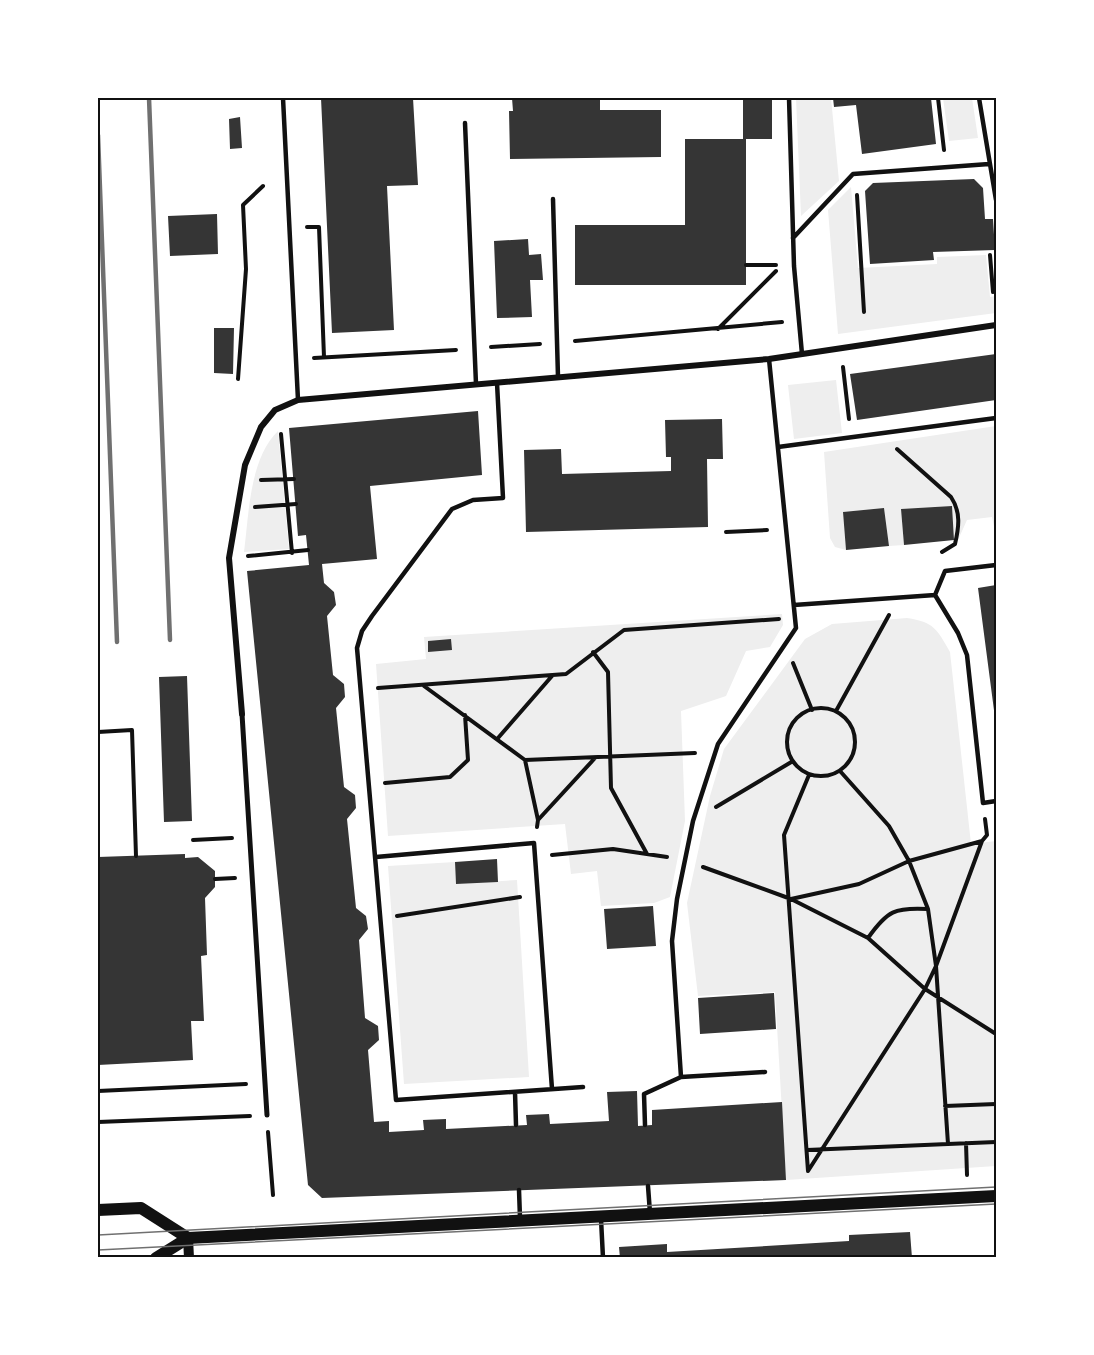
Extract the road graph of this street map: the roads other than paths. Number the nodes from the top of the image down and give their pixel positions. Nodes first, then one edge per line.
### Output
1 (283, 98) edge
2 (789, 98) edge
3 (979, 98) edge
4 (465, 123) dead end
5 (989, 164) junction
6 (553, 199) dead end
7 (996, 200) edge
8 (793, 238) junction
9 (996, 325) edge
10 (802, 354) junction
11 (769, 359) junction
12 (558, 377) junction
13 (497, 382) junction
14 (476, 384) junction
15 (298, 400) junction
16 (996, 418) edge
17 (778, 447) junction
18 (996, 565) edge
19 (935, 595) junction
20 (794, 605) junction
21 (242, 714) joint
22 (996, 801) edge
23 (376, 857) junction
24 (765, 1072) dead end
25 (681, 1077) junction
26 (583, 1087) dead end
27 (552, 1089) junction
28 (515, 1092) junction
29 (267, 1115) road end
30 (516, 1125) dead end
31 (645, 1125) dead end
32 (648, 1186) dead end
33 (519, 1190) dead end
34 (996, 1196) edge
35 (98, 1210) edge
36 (650, 1214) junction
37 (601, 1216) junction
38 (520, 1221) junction
39 (188, 1238) junction
40 (156, 1257) edge
41 (189, 1257) edge
42 (603, 1257) edge

1 - 15 lane
2 - 8 lane
3 - 5 lane
4 - 14 lane
5 - 7 lane
5 - 8 lane
6 - 12 lane
8 - 10 lane
9 - 10 street
10 - 11 street
11 - 12 street
11 - 17 lane
12 - 13 street
13 - 14 street
13 - 23 lane
14 - 15 street
15 - 21 street
16 - 17 lane
17 - 20 lane
18 - 19 lane
19 - 20 lane
19 - 22 lane
20 - 25 lane
21 - 29 street
23 - 27 lane
23 - 28 lane
24 - 25 lane
25 - 31 lane
26 - 27 lane
27 - 28 lane
28 - 30 lane
32 - 36 lane
33 - 38 lane
34 - 36 main road
35 - 39 main road
36 - 37 main road
37 - 38 main road
37 - 42 lane
38 - 39 main road
39 - 40 main road
39 - 41 street

